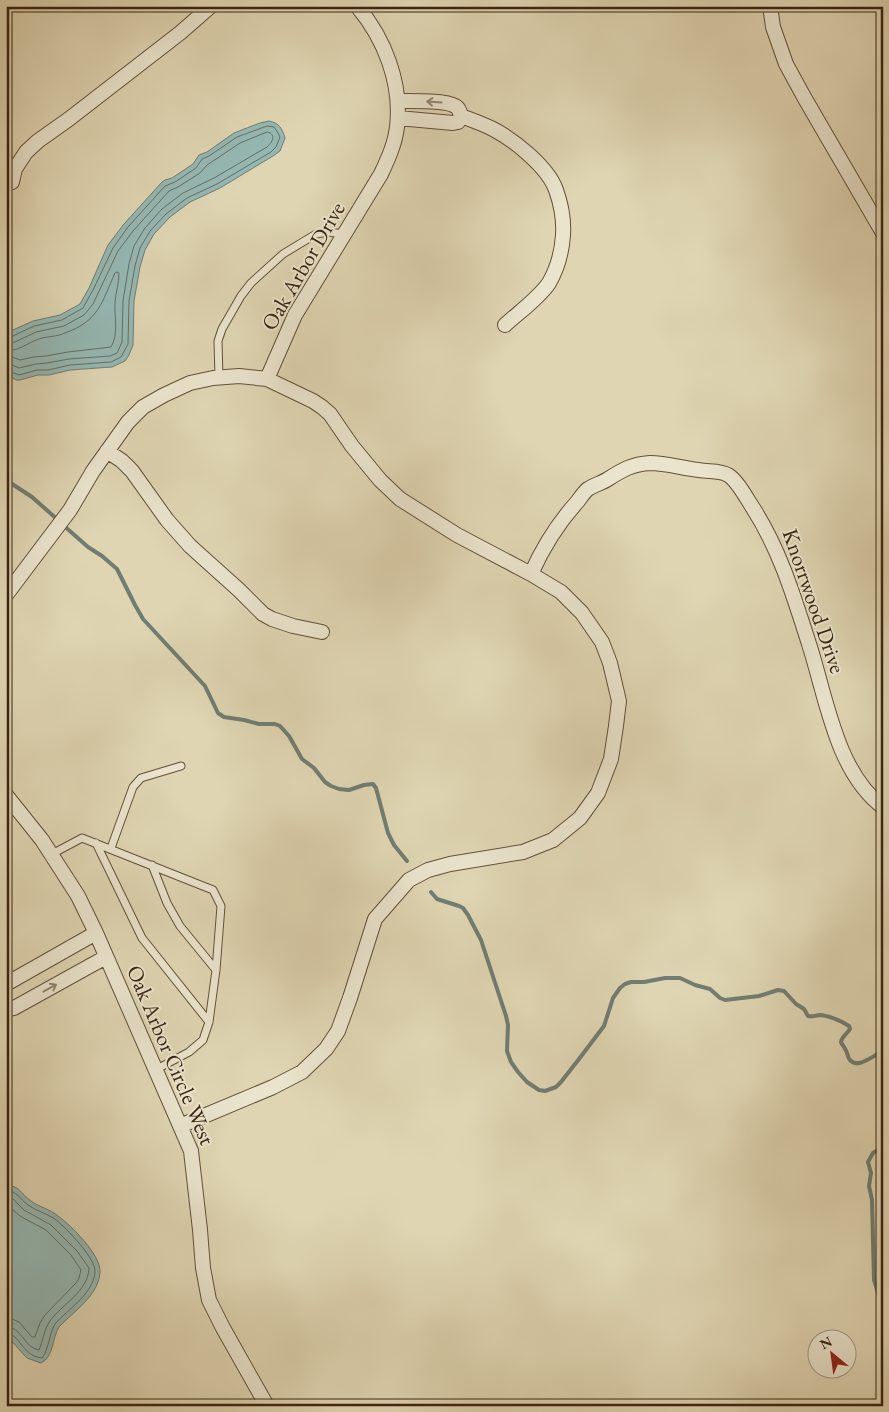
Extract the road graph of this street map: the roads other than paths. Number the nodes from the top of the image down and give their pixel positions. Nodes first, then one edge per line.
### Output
1 (211, 6) edge
2 (358, 6) edge
3 (770, 6) edge
4 (398, 101) junction
5 (461, 116) junction
6 (398, 118) junction
7 (12, 182) dead end
8 (883, 233) edge
9 (345, 234) junction
10 (504, 325) dead end
11 (219, 378) junction
12 (267, 379) junction
13 (107, 451) junction
14 (531, 574) junction
15 (6, 595) edge
16 (322, 632) dead end
17 (181, 766) dead end
18 (6, 795) edge
19 (883, 807) edge
20 (96, 843) junction
21 (111, 848) junction
22 (52, 854) junction
23 (152, 864) junction
24 (96, 933) junction
25 (106, 957) junction
26 (216, 970) junction
27 (6, 984) edge
28 (6, 1009) edge
29 (209, 1022) junction
30 (155, 1070) junction
31 (180, 1126) junction
32 (266, 1406) edge

1 - 7 street
2 - 4 street, Oak Arbor Drive
3 - 8 street
5 -> 4 street
4 - 6 street, Oak Arbor Drive
5 - 6 street
5 - 10 street
6 - 9 street, Oak Arbor Drive
9 - 11 lane
9 - 12 street, Oak Arbor Drive
11 - 12 street
11 - 13 street
12 - 14 street
13 - 15 street
13 - 16 street
14 - 19 street, Knorrwood Drive
14 - 31 street
17 - 21 lane
18 - 22 street, Oak Arbor Circle West
20 - 21 lane
20 - 22 lane
20 - 29 lane
21 - 23 lane
22 - 24 street, Oak Arbor Circle West
23 - 26 lane
23 - 26 lane
24 - 25 street, Oak Arbor Circle West
24 - 27 street
28 -> 25 street
25 - 30 street, Oak Arbor Circle West
26 - 29 lane
29 - 30 lane
30 - 31 street, Oak Arbor Circle West
31 - 32 street, Oak Arbor Circle West

